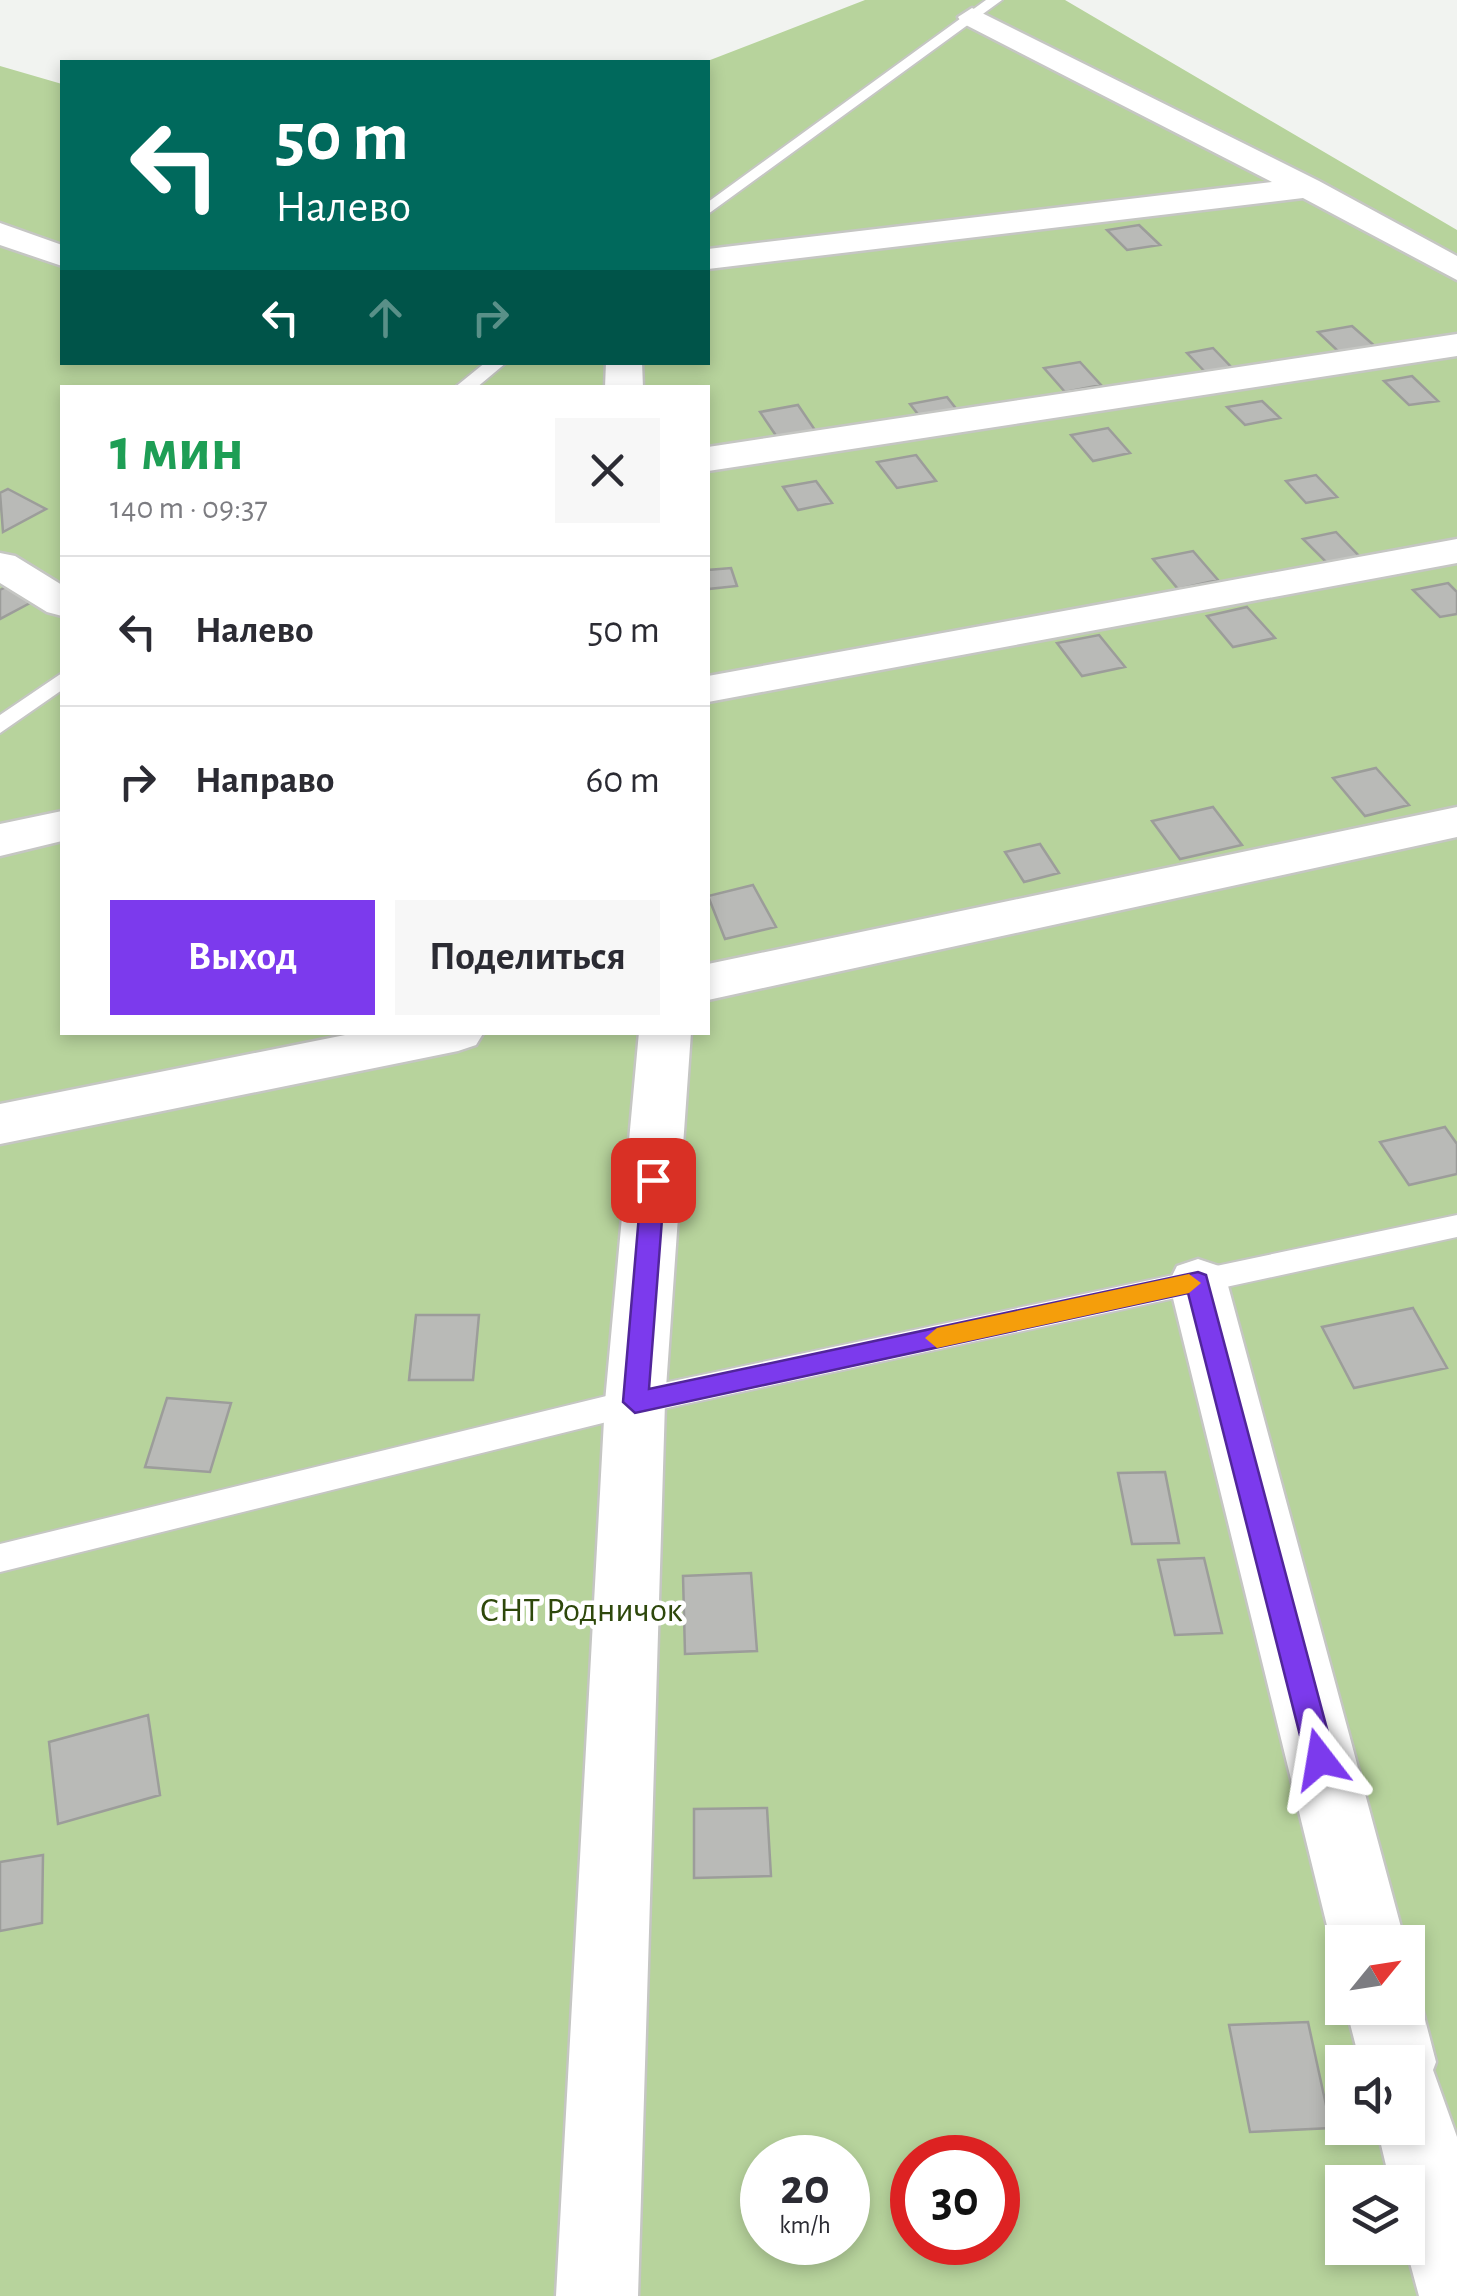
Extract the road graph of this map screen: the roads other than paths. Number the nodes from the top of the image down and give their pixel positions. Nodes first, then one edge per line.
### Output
1 (983, 8) edge
2 (1308, 188) junction
3 (710, 209) edge
4 (0, 233) edge
5 (60, 255) edge
6 (710, 259) edge
7 (1457, 270) edge
8 (1457, 345) edge
9 (494, 365) edge
10 (468, 385) edge
11 (710, 458) edge
12 (1457, 550) edge
13 (0, 565) edge
14 (60, 602) edge
15 (60, 681) edge
16 (710, 689) edge
17 (0, 726) edge
18 (1457, 822) edge
19 (60, 826) edge
20 (0, 840) edge
21 (710, 982) edge
22 (443, 1035) edge
23 (666, 1035) edge
24 (0, 1124) edge
25 (1457, 1226) edge
26 (1198, 1282) junction
27 (635, 1402) junction
28 (0, 1558) edge
29 (1364, 1925) edge
30 (1420, 2145) edge
31 (1457, 2290) edge
32 (597, 2296) edge

1 - 2 street
1 - 3 lane
2 - 6 street
2 - 7 street
4 - 5 street
8 - 11 street
9 - 10 lane
12 - 16 street
13 - 14 street
15 - 17 lane
18 - 21 street
19 - 20 street
22 - 24 street
23 - 27 street
25 - 26 lane
26 - 27 lane
26 - 29 street
27 - 28 lane
27 - 32 street
30 - 31 street

